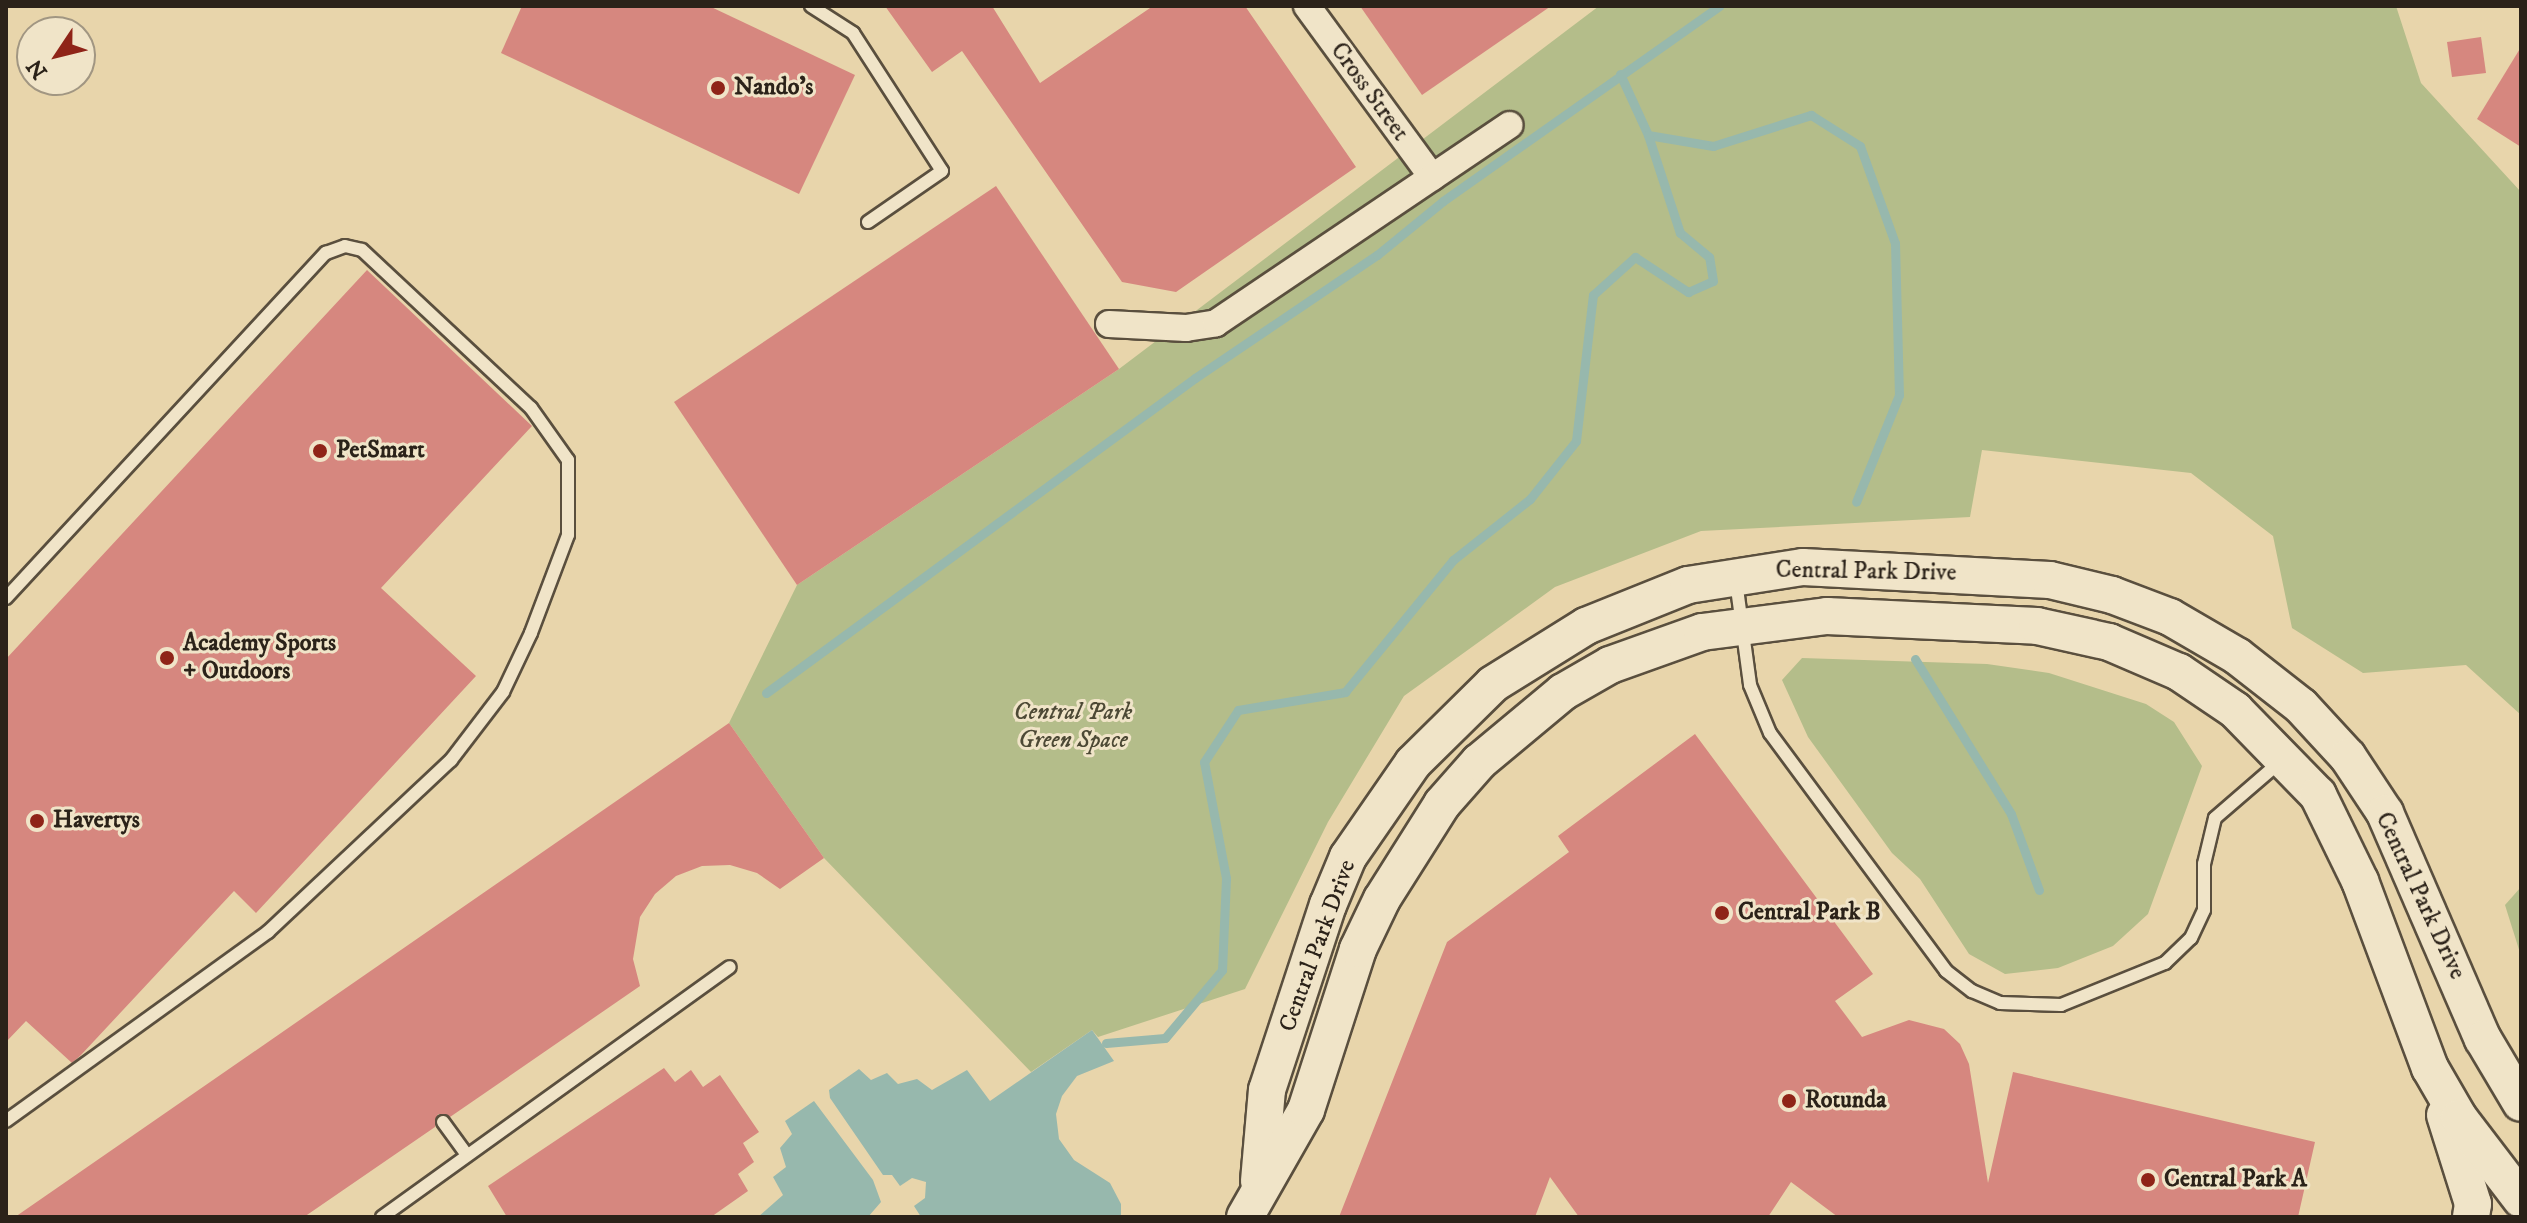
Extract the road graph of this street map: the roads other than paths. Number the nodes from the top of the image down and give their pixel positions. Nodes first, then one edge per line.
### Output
1 (811, 6) edge
2 (1307, 6) edge
3 (1510, 125) dead end
4 (1432, 177) junction
5 (868, 222) dead end
6 (1109, 324) dead end
7 (1735, 574) junction
8 (6, 598) edge
9 (1742, 625) junction
10 (2286, 757) junction
11 (730, 967) dead end
12 (2483, 1039) junction
13 (2430, 1068) junction
14 (2521, 1083) edge
15 (2521, 1103) edge
16 (6, 1121) edge
17 (443, 1122) dead end
18 (466, 1154) junction
19 (2521, 1199) edge
20 (1251, 1204) edge
21 (382, 1217) edge
22 (2471, 1217) edge

1 - 5 lane
2 - 4 street, Cross Street
3 - 4 street
4 - 6 street
7 - 9 lane
7 - 12 street, Central Park Drive
7 - 20 street, Central Park Drive
8 - 16 lane
9 - 10 street, Central Park Drive
9 - 10 lane
9 - 20 street, Central Park Drive
10 - 13 street, Central Park Drive
11 - 18 lane
12 - 14 street
12 - 15 street, Central Park Drive
13 - 19 street, Central Park Drive
13 - 22 street
17 - 18 lane
18 - 21 lane

